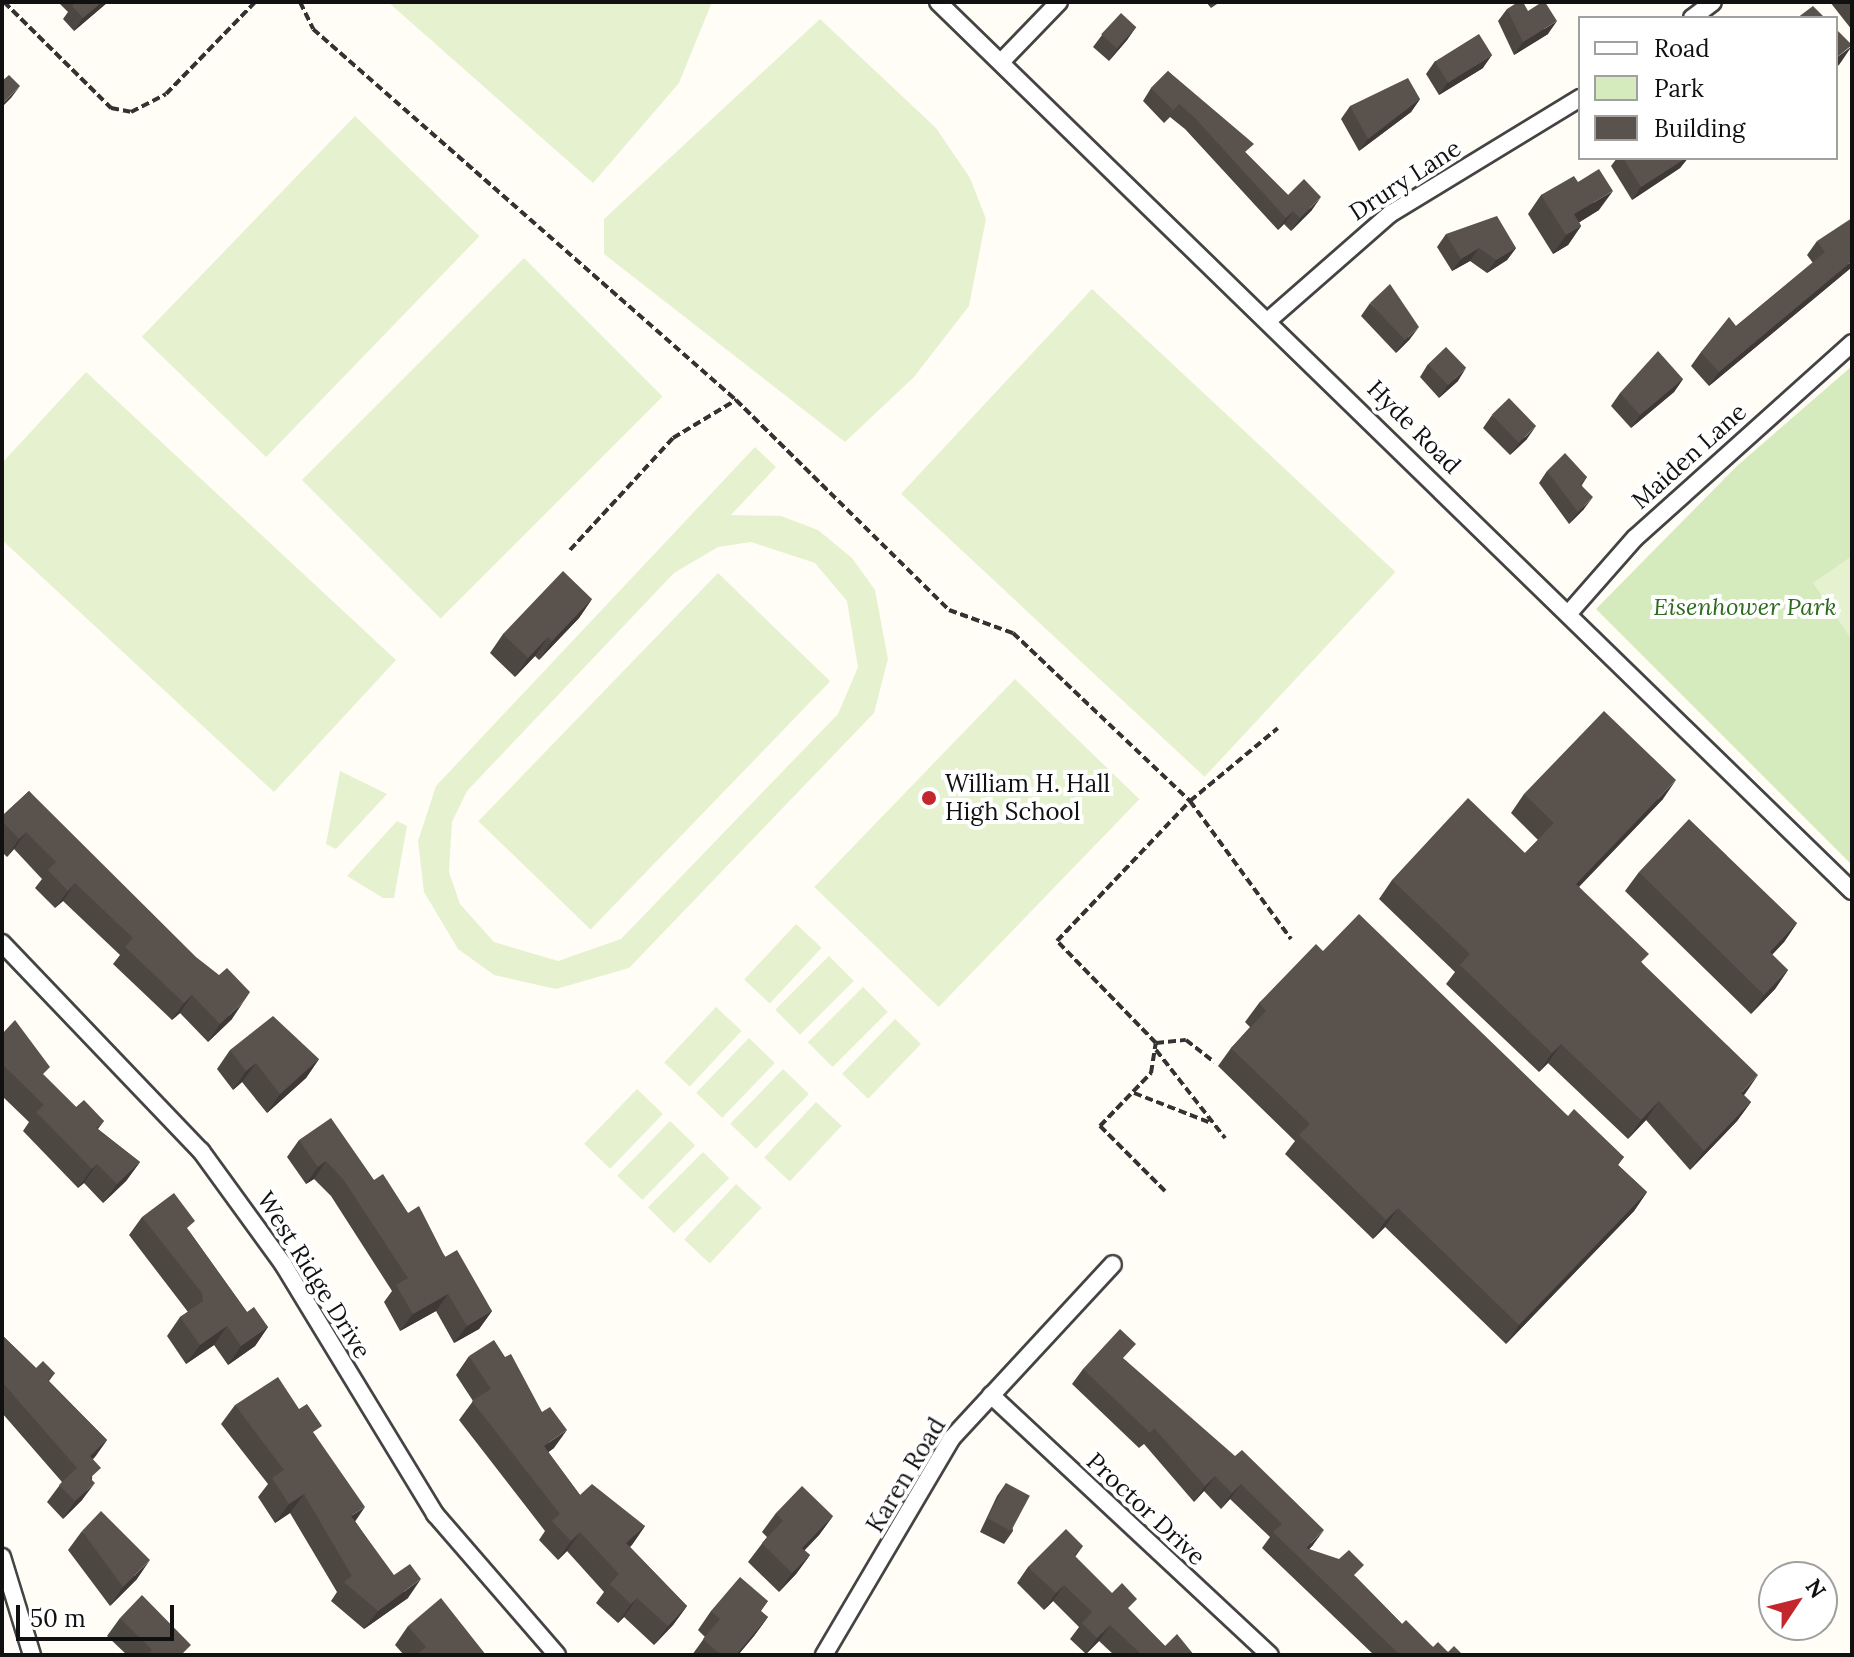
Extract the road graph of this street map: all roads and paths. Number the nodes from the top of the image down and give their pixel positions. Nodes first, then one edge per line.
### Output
1 (4, 2) edge
2 (255, 2) edge
3 (300, 2) edge
4 (938, 2) edge
5 (1059, 2) edge
6 (1713, 2) edge
7 (1695, 16) edge
8 (1002, 61) junction
9 (1578, 99) edge
10 (1270, 319) junction
11 (1852, 343) edge
12 (736, 400) junction
13 (570, 550) dead end
14 (1569, 613) junction
15 (1278, 728) dead end
16 (1190, 801) junction
17 (1852, 891) edge
18 (1291, 939) dead end
19 (2, 943) edge
20 (1156, 1043) junction
21 (1156, 1050) junction
22 (1214, 1062) dead end
23 (1134, 1093) junction
24 (1213, 1123) junction
25 (1225, 1138) dead end
26 (1165, 1191) dead end
27 (1113, 1264) dead end
28 (991, 1395) junction
29 (2, 1557) edge
30 (32, 1655) edge
31 (557, 1655) edge
32 (824, 1655) edge
33 (1270, 1655) edge

1 - 2 path
3 - 12 path
4 - 8 street, Hyde Road
5 - 8 street
6 - 7 street
8 - 10 street, Hyde Road
9 - 10 street, Drury Lane
10 - 14 street, Hyde Road
11 - 14 street, Maiden Lane
12 - 13 path
12 - 16 path
14 - 17 street, Hyde Road
15 - 16 path
16 - 18 path
16 - 20 path
19 - 31 street, West Ridge Drive
20 - 21 path
20 - 22 path
21 - 23 path
21 - 24 path
23 - 24 path
23 - 26 path
24 - 25 path
27 - 28 street, Karen Road
28 - 32 street, Karen Road
28 - 33 street, Proctor Drive
29 - 30 street

